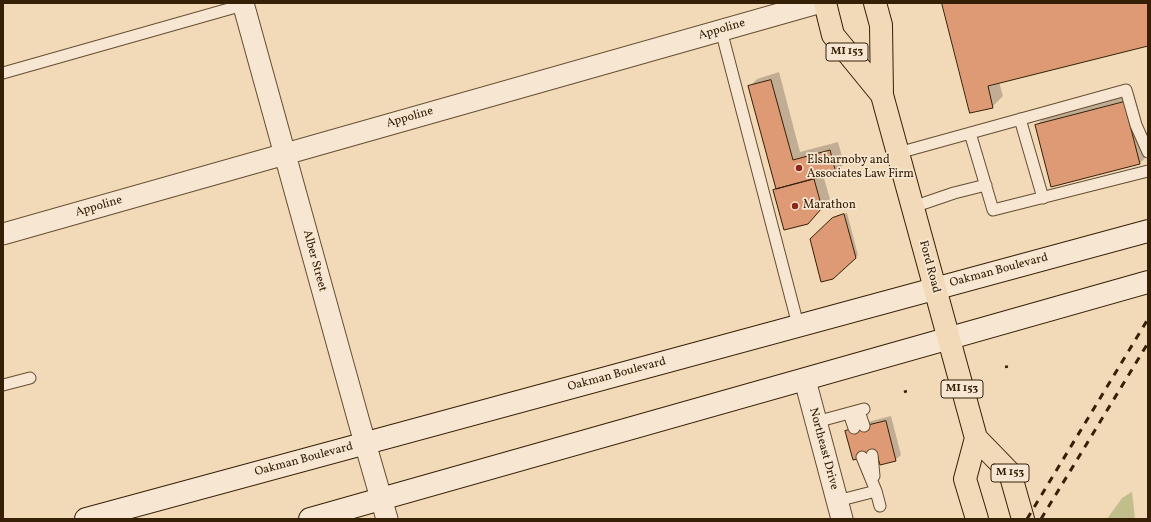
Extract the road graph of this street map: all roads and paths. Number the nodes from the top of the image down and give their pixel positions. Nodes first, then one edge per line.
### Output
1 (818, 3) edge
2 (825, 3) edge
3 (875, 3) edge
4 (243, 4) edge
5 (721, 30) junction
6 (3, 73) edge
7 (882, 95) junction
8 (1020, 119) junction
9 (970, 133) junction
10 (1148, 152) edge
11 (898, 153) junction
12 (284, 154) junction
13 (1148, 171) edge
14 (986, 184) junction
15 (1043, 198) junction
16 (913, 207) junction
17 (1148, 231) edge
18 (3, 234) edge
19 (1148, 282) edge
20 (935, 288) junction
21 (798, 325) junction
22 (948, 339) junction
23 (1010, 366) dead end
24 (1005, 367) dead end
25 (30, 378) dead end
26 (805, 380) junction
27 (3, 385) edge
28 (816, 422) junction
29 (859, 427) dead end
30 (976, 438) junction
31 (365, 443) junction
32 (867, 456) dead end
33 (876, 491) junction
34 (880, 506) dead end
35 (384, 509) edge
36 (839, 510) edge
37 (86, 519) edge
38 (310, 519) edge
39 (977, 519) edge
40 (1023, 519) edge

1 - 5 street, Appoline
2 - 7 main road, Ford Road / MI 153
3 - 7 main road, Ford Road / MI 153
4 - 6 lane
4 - 12 street, Alber Street
5 - 12 street, Appoline
5 - 21 lane
7 - 11 main road, Ford Road / MI 153
8 - 9 lane
8 - 10 lane
8 - 15 lane
9 - 11 lane
9 - 14 lane
11 - 16 main road, Ford Road / MI 153
12 - 18 street, Appoline
12 - 31 street, Alber Street
13 - 15 lane
14 - 15 lane
14 - 16 lane
16 - 20 main road, Ford Road / MI 153
17 - 20 street, Oakman Boulevard
19 - 22 street
20 - 21 street, Oakman Boulevard
20 - 22 main road, Ford Road / MI 153
21 - 31 street, Oakman Boulevard
22 - 26 street
22 - 30 main road, Ford Road / MI 153
23 - 24 path
25 - 27 lane
26 - 28 street, Northeast Drive
26 - 35 street
28 - 29 lane
28 - 36 street, Northeast Drive
30 - 39 main road
30 - 40 main road, Ford Road / M 153
31 - 35 street, Alber Street
31 - 37 street, Oakman Boulevard
32 - 33 lane
33 - 34 lane
33 - 36 lane
35 - 38 street

